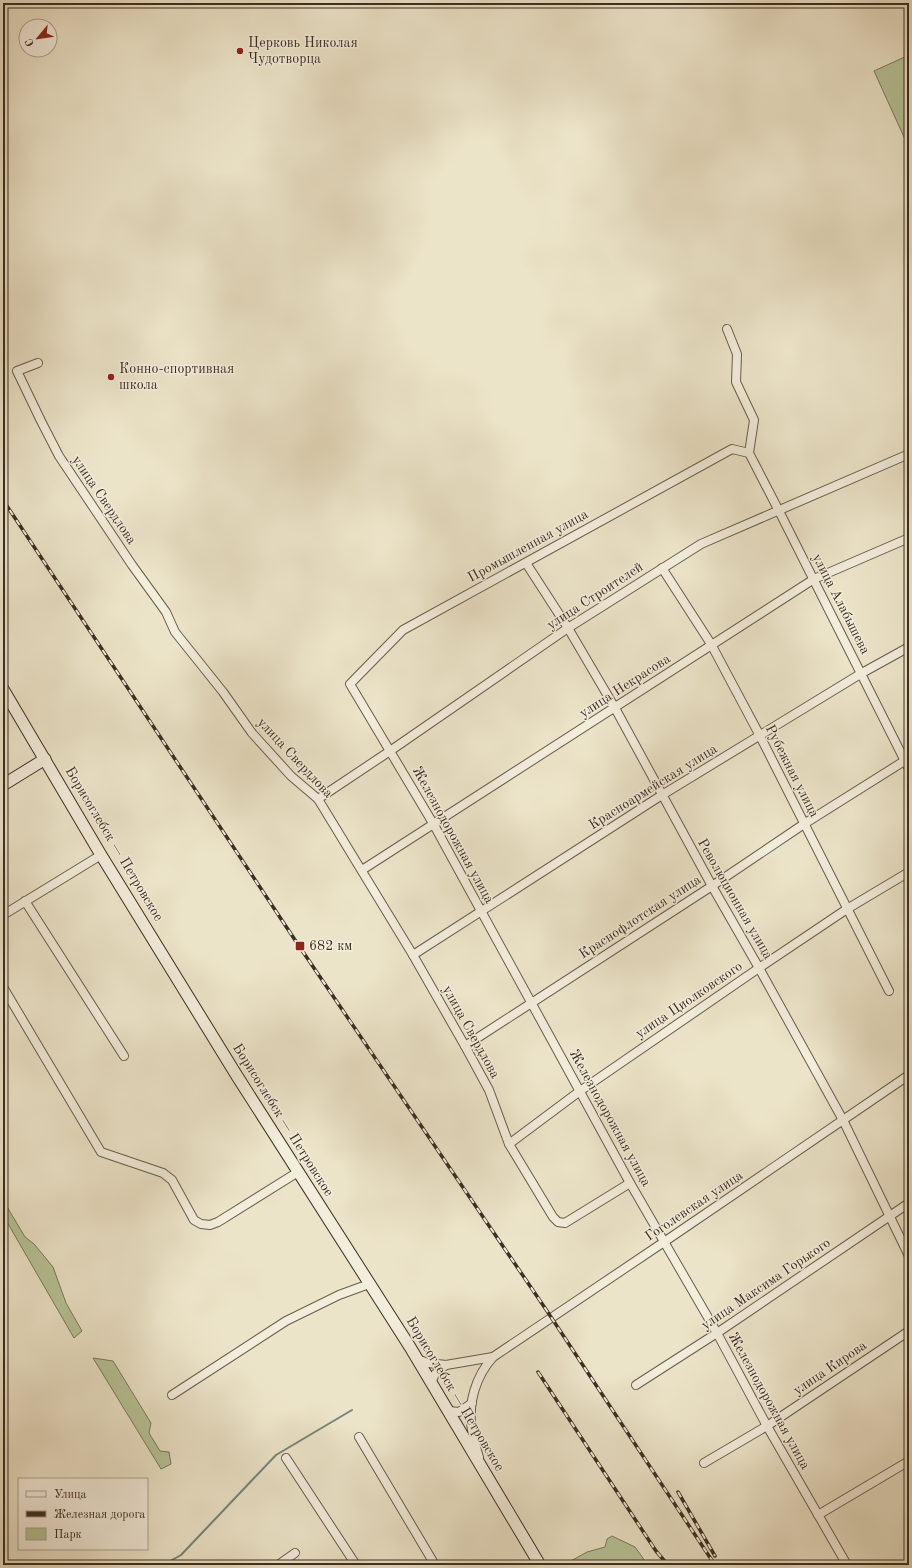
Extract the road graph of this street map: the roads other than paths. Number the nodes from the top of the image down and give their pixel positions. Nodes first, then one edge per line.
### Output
1 (727, 330) dead end
2 (38, 362) dead end
3 (749, 453) junction
4 (909, 454) edge
5 (780, 511) junction
6 (909, 538) edge
7 (526, 563) junction
8 (662, 568) junction
9 (814, 579) junction
10 (568, 628) junction
11 (711, 644) junction
12 (909, 647) edge
13 (862, 673) junction
14 (350, 684) joint
15 (3, 689) edge
16 (615, 708) junction
17 (760, 736) junction
18 (390, 751) junction
19 (46, 759) junction
20 (907, 759) edge
21 (909, 769) edge
22 (3, 785) edge
23 (662, 795) junction
24 (318, 799) junction
25 (804, 824) junction
26 (434, 825) junction
27 (101, 855) junction
28 (362, 870) junction
29 (909, 872) edge
30 (712, 886) junction
31 (25, 901) junction
32 (847, 909) junction
33 (481, 912) junction
34 (3, 915) edge
35 (414, 955) junction
36 (760, 968) junction
37 (3, 987) edge
38 (889, 991) dead end
39 (531, 1004) junction
40 (465, 1046) junction
41 (124, 1056) dead end
42 (909, 1075) edge
43 (580, 1092) junction
44 (843, 1120) junction
45 (509, 1144) junction
46 (298, 1172) junction
47 (630, 1183) junction
48 (909, 1203) edge
49 (891, 1216) junction
50 (664, 1242) junction
51 (909, 1256) edge
52 (368, 1284) junction
53 (909, 1331) edge
54 (717, 1333) junction
55 (493, 1357) junction
56 (417, 1359) junction
57 (446, 1365) junction
58 (431, 1383) junction
59 (636, 1385) dead end
60 (172, 1395) dead end
61 (472, 1403) junction
62 (449, 1411) junction
63 (766, 1426) junction
64 (359, 1437) dead end
65 (286, 1458) dead end
66 (909, 1461) edge
67 (481, 1464) junction
68 (704, 1464) dead end
69 (818, 1515) junction
70 (294, 1553) dead end
71 (278, 1565) edge
72 (356, 1565) edge
73 (435, 1565) edge
74 (540, 1565) edge
75 (847, 1565) edge

1 - 3 street
2 - 24 street, улица Свердлова
3 - 5 street, улица Алабышева
3 - 7 street, Промышленная улица
4 - 5 street, улица Строителей
5 - 8 street, улица Строителей
5 - 9 street, улица Алабышева
6 - 9 street, улица Некрасова
7 - 10 street, Революционная улица
7 - 14 street, Промышленная улица
8 - 10 street, улица Строителей
8 - 11 street, Рубежная улица
9 - 11 street, улица Некрасова
9 - 13 street, улица Алабышева
10 - 16 street, Революционная улица
10 - 18 street, улица Строителей
11 - 16 street, улица Некрасова
11 - 17 street, Рубежная улица
12 - 13 street, Красноармейская улица
13 - 17 street, Красноармейская улица
13 - 20 street, улица Алабышева
14 - 18 street, Железнодорожная улица
15 - 19 street, Борисоглебск — Петровское
16 - 23 street, Революционная улица
16 - 26 street, улица Некрасова
17 - 23 street, Красноармейская улица
17 - 25 street, Рубежная улица
18 - 24 street, улица Строителей
18 - 26 street, Железнодорожная улица
19 - 22 street
19 - 27 street, Борисоглебск — Петровское
20 - 21 street, улица Алабышева
20 - 25 street, Краснофлотская улица
23 - 30 street, Революционная улица
23 - 33 street, Красноармейская улица
24 - 28 street, улица Свердлова
25 - 30 street, Краснофлотская улица
25 - 32 street, Рубежная улица
26 - 28 street, улица Некрасова
26 - 33 street, Железнодорожная улица
27 - 31 street
27 - 46 street, Борисоглебск — Петровское
28 - 35 street, улица Свердлова
29 - 32 street, улица Циолковского
30 - 36 street, Революционная улица
30 - 39 street, Краснофлотская улица
31 - 34 street
31 - 41 street
32 - 36 street, улица Циолковского
32 - 38 street, Рубежная улица
33 - 35 street, Красноармейская улица
33 - 39 street, Железнодорожная улица
35 - 40 street, улица Свердлова
36 - 43 street, улица Циолковского
36 - 44 street, Революционная улица
37 - 46 street
39 - 40 street, Краснофлотская улица
39 - 43 street, Железнодорожная улица
40 - 45 street, улица Свердлова
42 - 44 street, Гоголевская улица
43 - 45 street, улица Циолковского
43 - 47 street, Железнодорожная улица
44 - 49 street, Революционная улица
44 - 50 street, Гоголевская улица
45 - 47 street, улица Свердлова
46 - 52 street, Борисоглебск — Петровское
47 - 50 street, Железнодорожная улица
48 - 49 street, улица Максима Горького
49 - 51 street, Революционная улица
49 - 54 street, улица Максима Горького
50 - 54 street, Железнодорожная улица
50 - 55 street, Гоголевская улица
52 - 56 street, Борисоглебск — Петровское
52 - 60 street
53 - 63 street, улица Кирова
54 - 59 street, улица Максима Горького
54 - 63 street, Железнодорожная улица
55 - 57 street
55 - 61 street
56 - 57 street
56 - 58 street, Борисоглебск — Петровское
57 - 58 street
58 - 62 street, Борисоглебск — Петровское
61 - 62 street
61 - 67 street
62 - 67 street, Борисоглебск — Петровское
63 - 68 street, улица Кирова
63 - 69 street, Железнодорожная улица
64 - 73 street
65 - 72 street
66 - 69 street
67 - 74 street, Борисоглебск — Петровское
69 - 75 street, Железнодорожная улица
70 - 71 street

